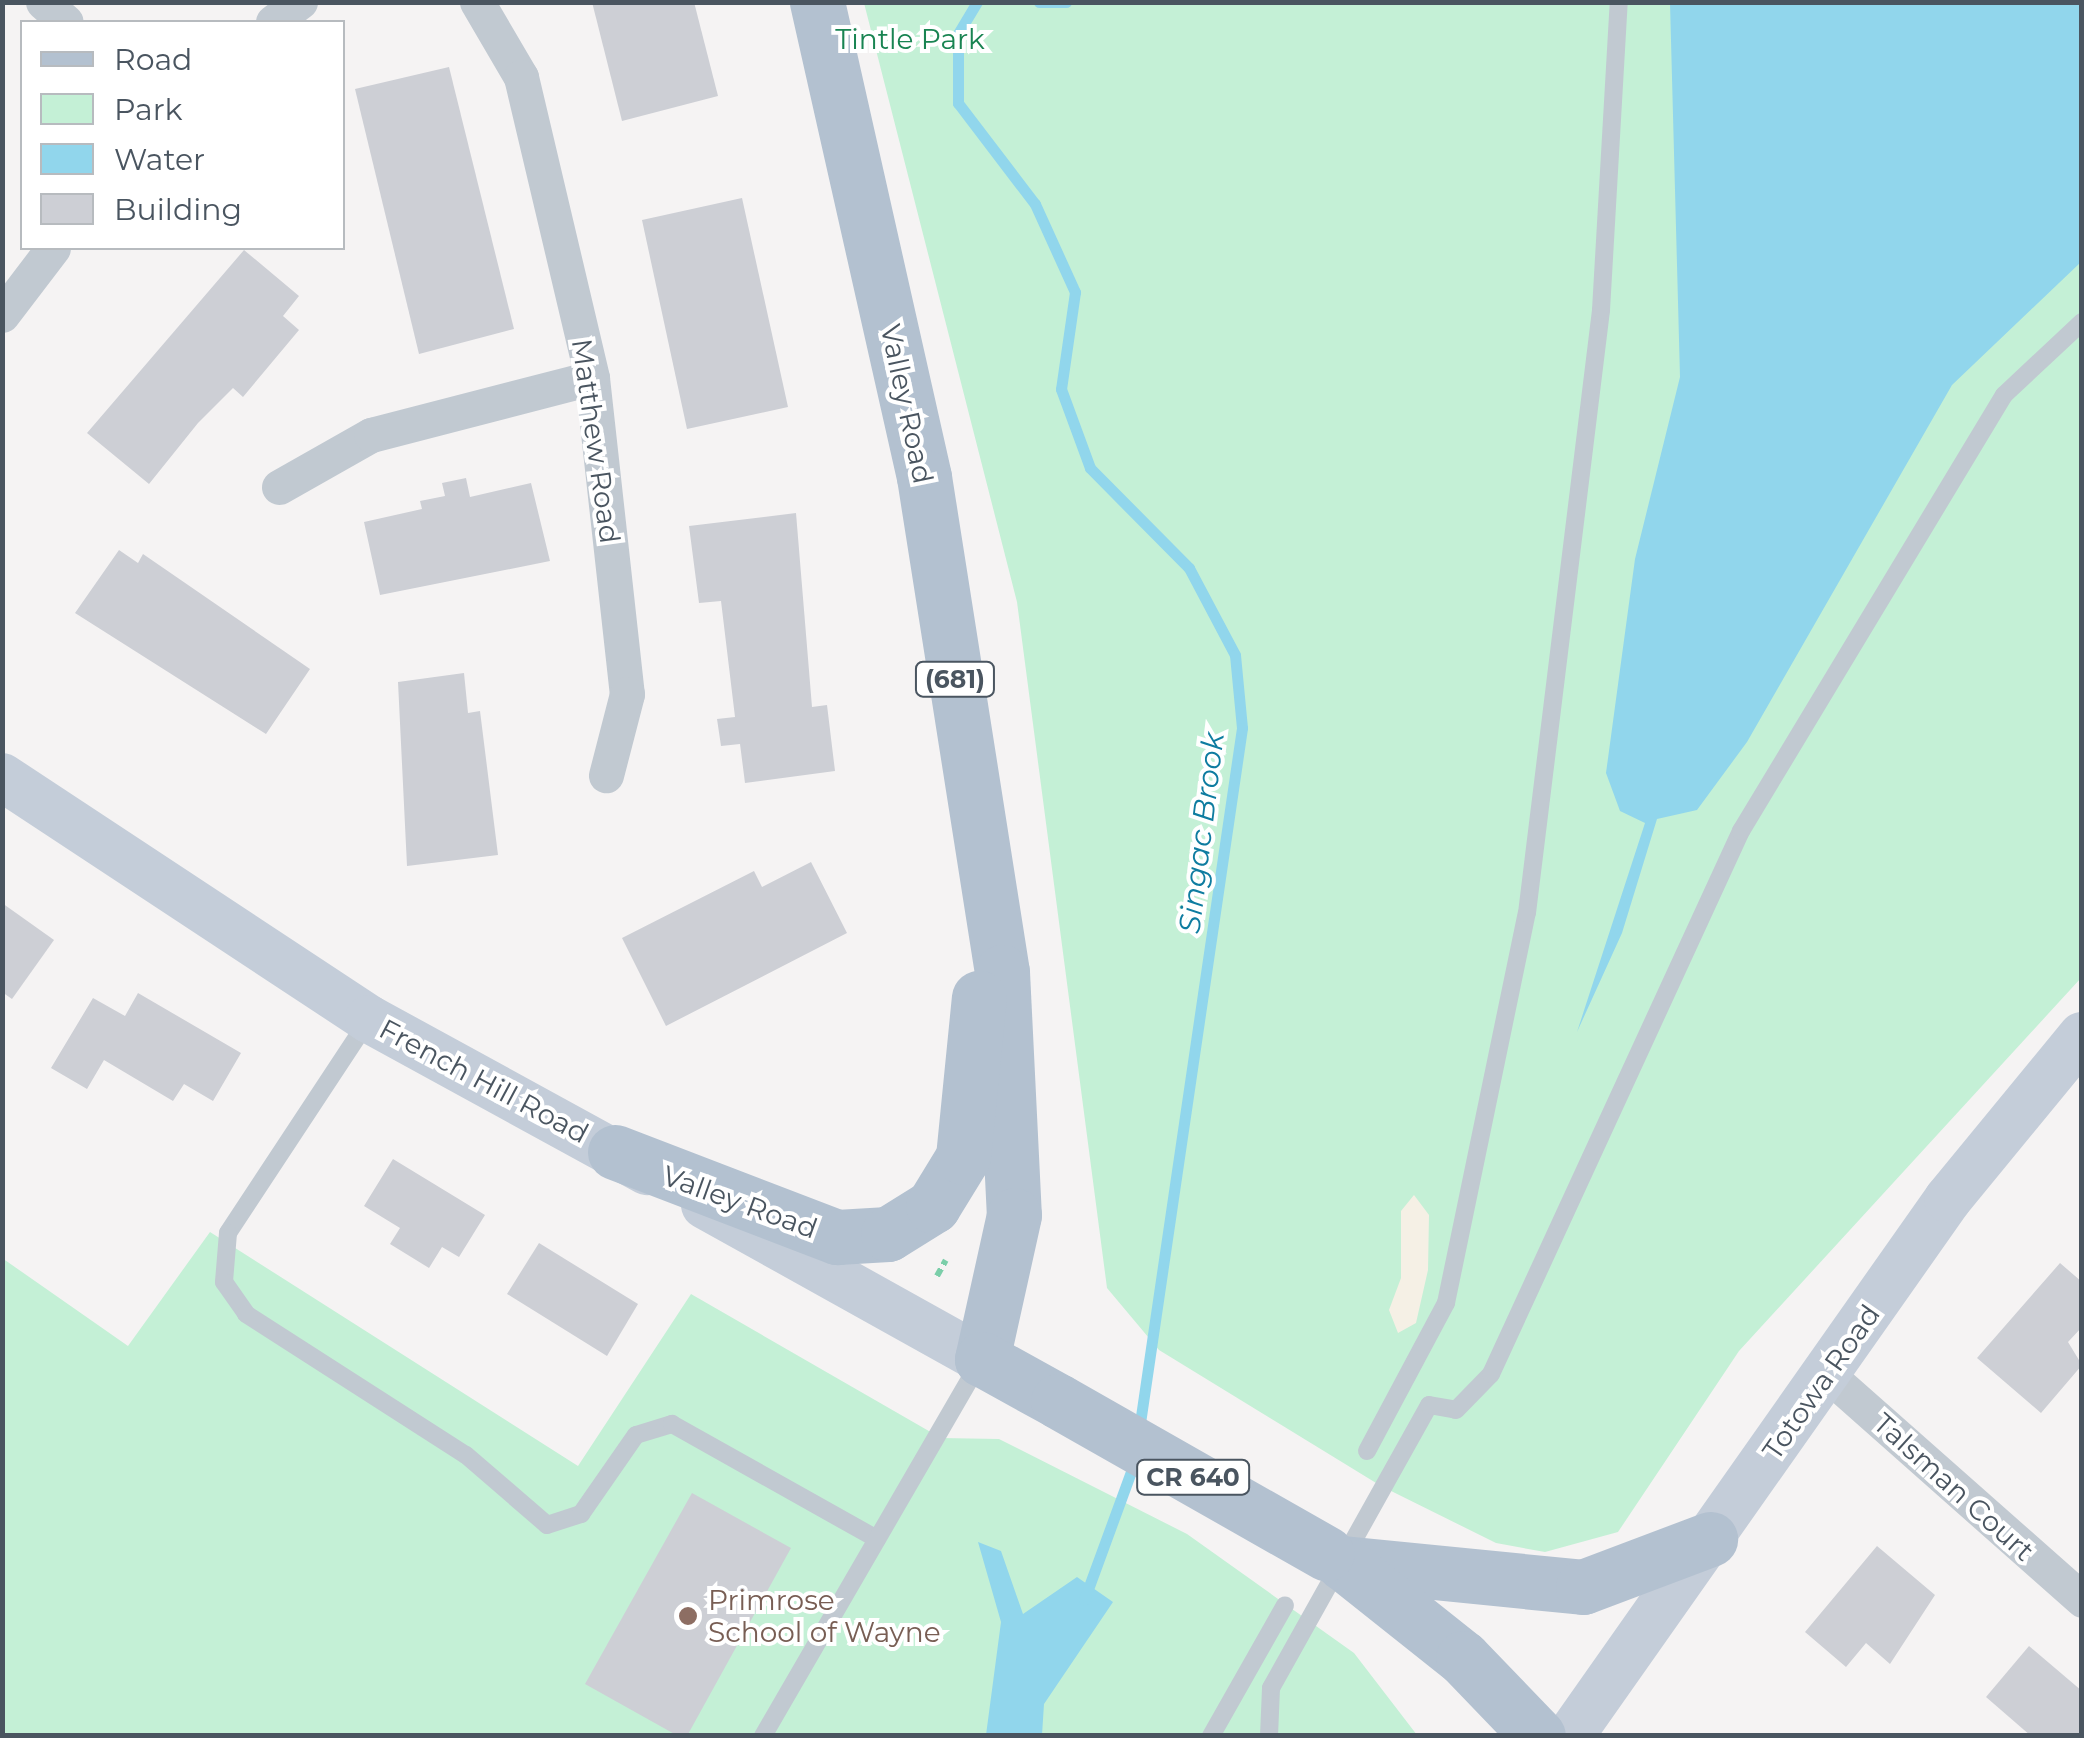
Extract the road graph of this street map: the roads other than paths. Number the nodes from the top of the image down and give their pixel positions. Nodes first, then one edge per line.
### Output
1 (43, 2) edge
2 (300, 2) edge
3 (478, 2) edge
4 (817, 2) edge
5 (1619, 2) edge
6 (64, 20) edge
7 (276, 20) edge
8 (51, 250) edge
9 (2, 315) edge
10 (2082, 322) edge
11 (592, 378) junction
12 (279, 487) dead end
13 (606, 775) dead end
14 (2, 777) edge
15 (975, 810) junction
16 (369, 1019) junction
17 (2082, 1036) edge
18 (616, 1152) junction
19 (982, 1359) junction
20 (1826, 1374) junction
21 (1405, 1389) junction
22 (1430, 1406) junction
23 (1367, 1451) dead end
24 (877, 1539) junction
25 (1710, 1539) junction
26 (1335, 1559) junction
27 (2082, 1600) edge
28 (1285, 1605) dead end
29 (1244, 1686) junction
30 (1264, 1709) junction
31 (764, 1736) edge
32 (1211, 1736) edge
33 (1269, 1736) edge
34 (1538, 1736) edge
35 (1570, 1736) edge

1 - 6 street
2 - 7 street
3 - 11 street, Matthew Road
4 - 15 main road, Valley Road / (681)
5 - 21 lane
8 - 9 street
10 - 22 lane
11 - 12 street
11 - 13 street, Matthew Road
14 - 16 main road, French Hill Road
15 - 18 main road, Valley Road
15 - 19 main road, Valley Road / (681)
16 - 18 main road, French Hill Road
16 - 24 lane
17 - 20 main road, Totowa Road
18 - 19 main road, French Hill Road
19 - 24 lane
19 - 26 main road, CR 640, bridge
20 - 25 main road, Totowa Road
20 - 27 street, Talsman Court
21 - 22 lane
21 - 23 lane
22 - 26 lane
24 - 31 lane
25 - 26 main road
25 - 35 main road, Totowa Road
26 - 30 lane
26 - 34 main road, CR 640
28 - 29 lane
29 - 30 lane
29 - 32 lane
30 - 33 lane

